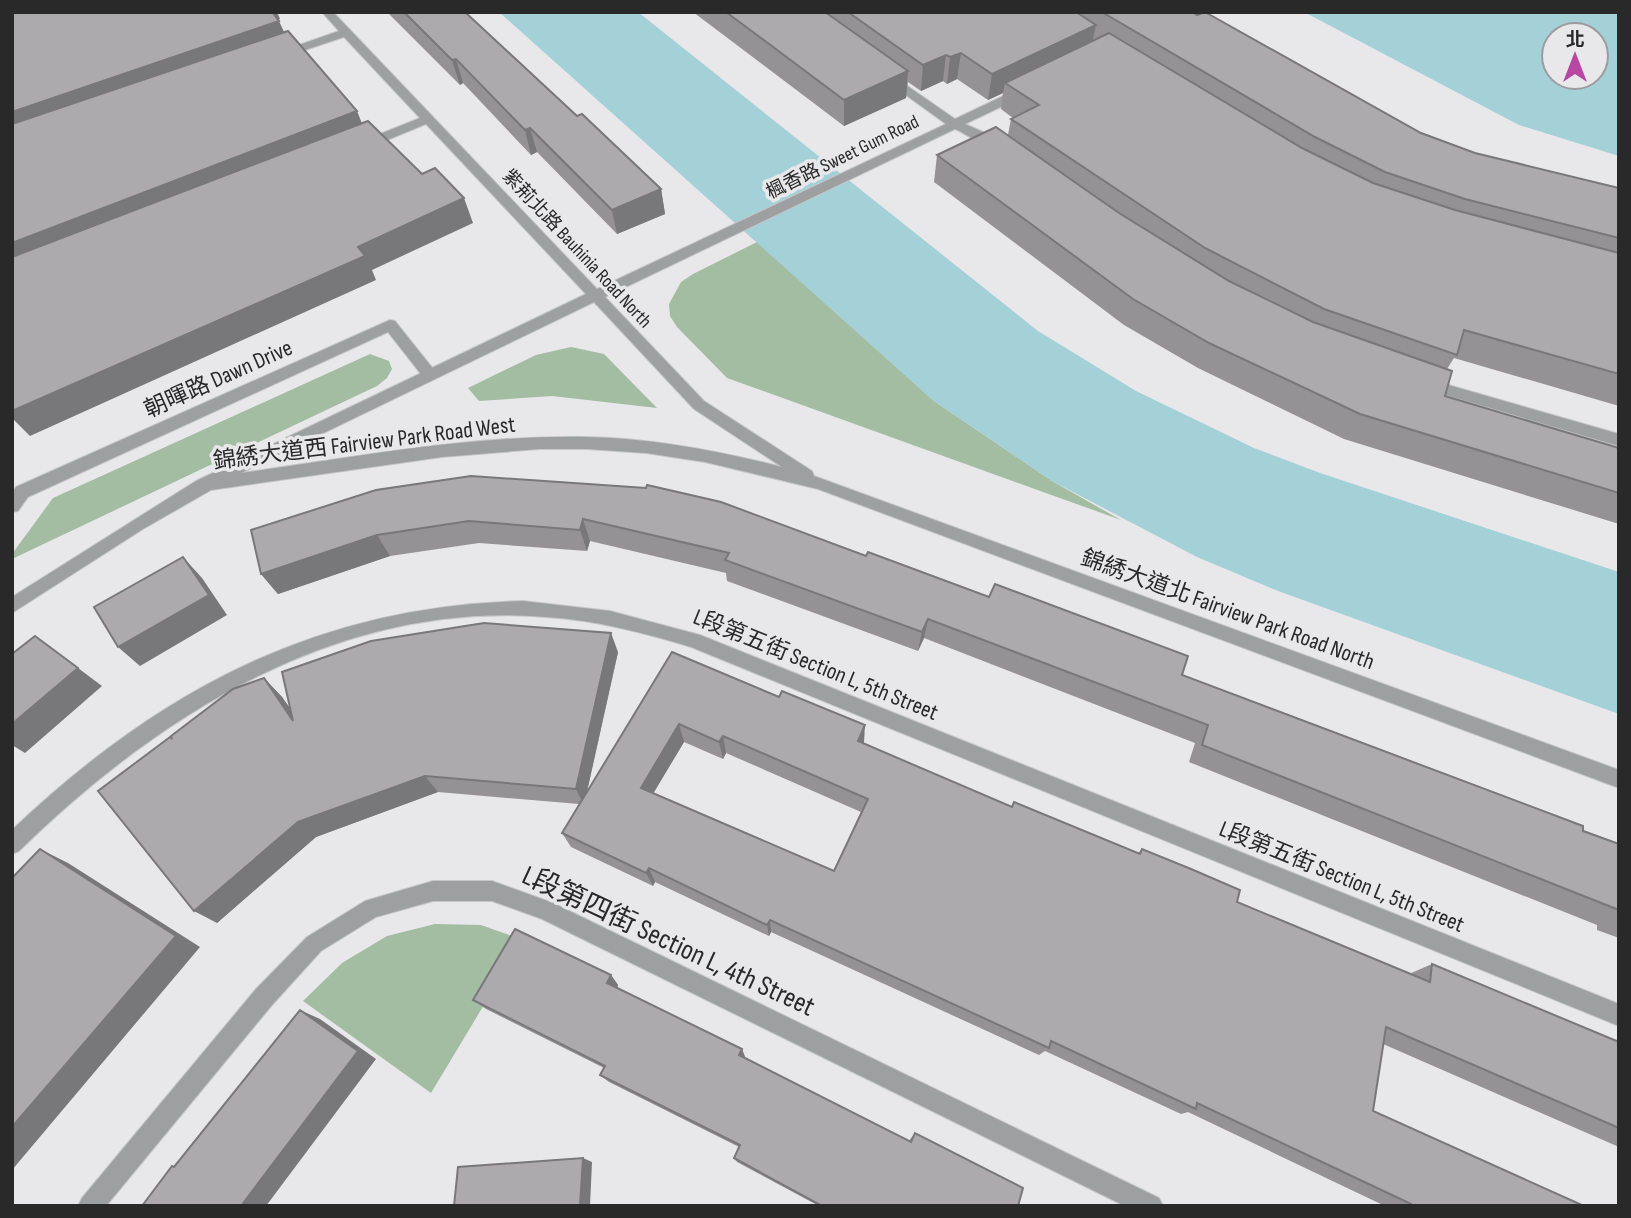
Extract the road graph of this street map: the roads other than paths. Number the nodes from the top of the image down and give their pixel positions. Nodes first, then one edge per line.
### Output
1 (327, 12) edge
2 (346, 32) junction
3 (269, 59) edge
4 (876, 68) edge
5 (1029, 88) edge
6 (429, 119) junction
7 (954, 124) junction
8 (353, 149) edge
9 (1011, 158) edge
10 (597, 295) junction
11 (429, 374) junction
12 (1415, 380) edge
13 (1619, 440) edge
14 (821, 484) junction
15 (202, 485) junction
16 (12, 506) edge
17 (12, 606) edge
18 (1619, 779) edge
19 (12, 844) edge
20 (1619, 1015) edge
21 (90, 1206) edge
22 (1150, 1206) edge

1 - 2 street, 紫荊北路 Bauhinia Road North
2 - 3 street
2 - 6 street, 紫荊北路 Bauhinia Road North
4 - 7 street
5 - 7 street, 楓香路 Sweet Gum Road
6 - 8 street
6 - 10 street, 紫荊北路 Bauhinia Road North
7 - 9 street
7 - 10 street, 楓香路 Sweet Gum Road
10 - 11 street, 錦綉大道西 Fairview Park Road West
10 - 14 street, 紫荊北路 Bauhinia Road North
11 - 15 street, 錦綉大道西 Fairview Park Road West
11 - 16 street, 朝暉路 Dawn Drive
12 - 13 street
14 - 15 street, 錦綉大道西 Fairview Park Road West
14 - 18 street, 錦綉大道北 Fairview Park Road North
15 - 17 street, 錦綉大道西 Fairview Park Road West
19 - 20 street, L段第五街 Section L, 5th Street
21 - 22 street, L段第四街 Section L, 4th Street

